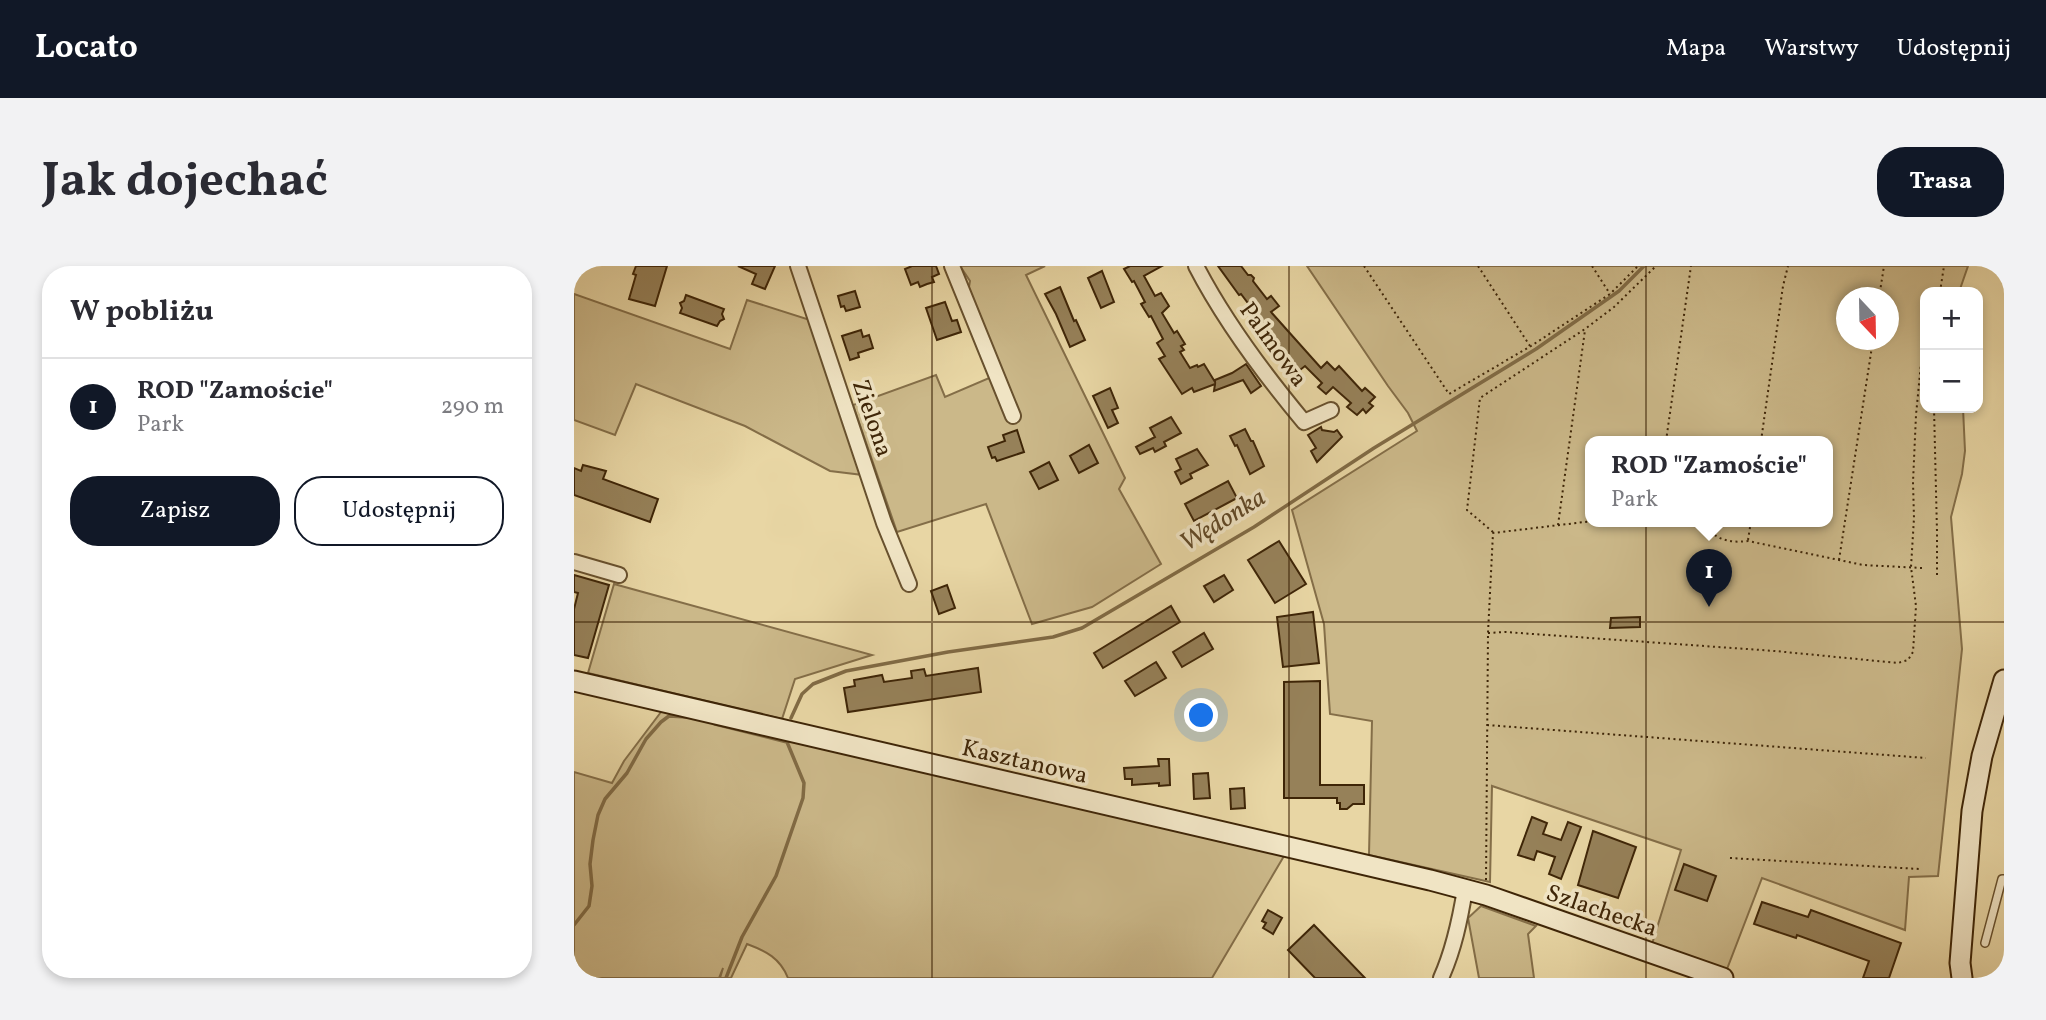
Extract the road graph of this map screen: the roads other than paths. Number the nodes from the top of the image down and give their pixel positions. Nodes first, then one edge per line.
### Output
1 (799, 266) edge
2 (952, 266) edge
3 (1196, 266) edge
4 (1331, 410) dead end
5 (1013, 416) dead end
6 (574, 562) edge
7 (619, 575) dead end
8 (909, 584) dead end
9 (2004, 680) edge
10 (574, 681) edge
11 (2004, 879) edge
12 (1465, 889) junction
13 (1984, 943) dead end
14 (1960, 973) edge
15 (1441, 978) edge
16 (1723, 978) edge

1 - 8 street, Zielona
2 - 5 street
3 - 4 street, Palmowa
6 - 7 street
9 - 14 street
10 - 12 street, Kasztanowa
11 - 13 lane
12 - 15 street
12 - 16 street, Szlachecka

